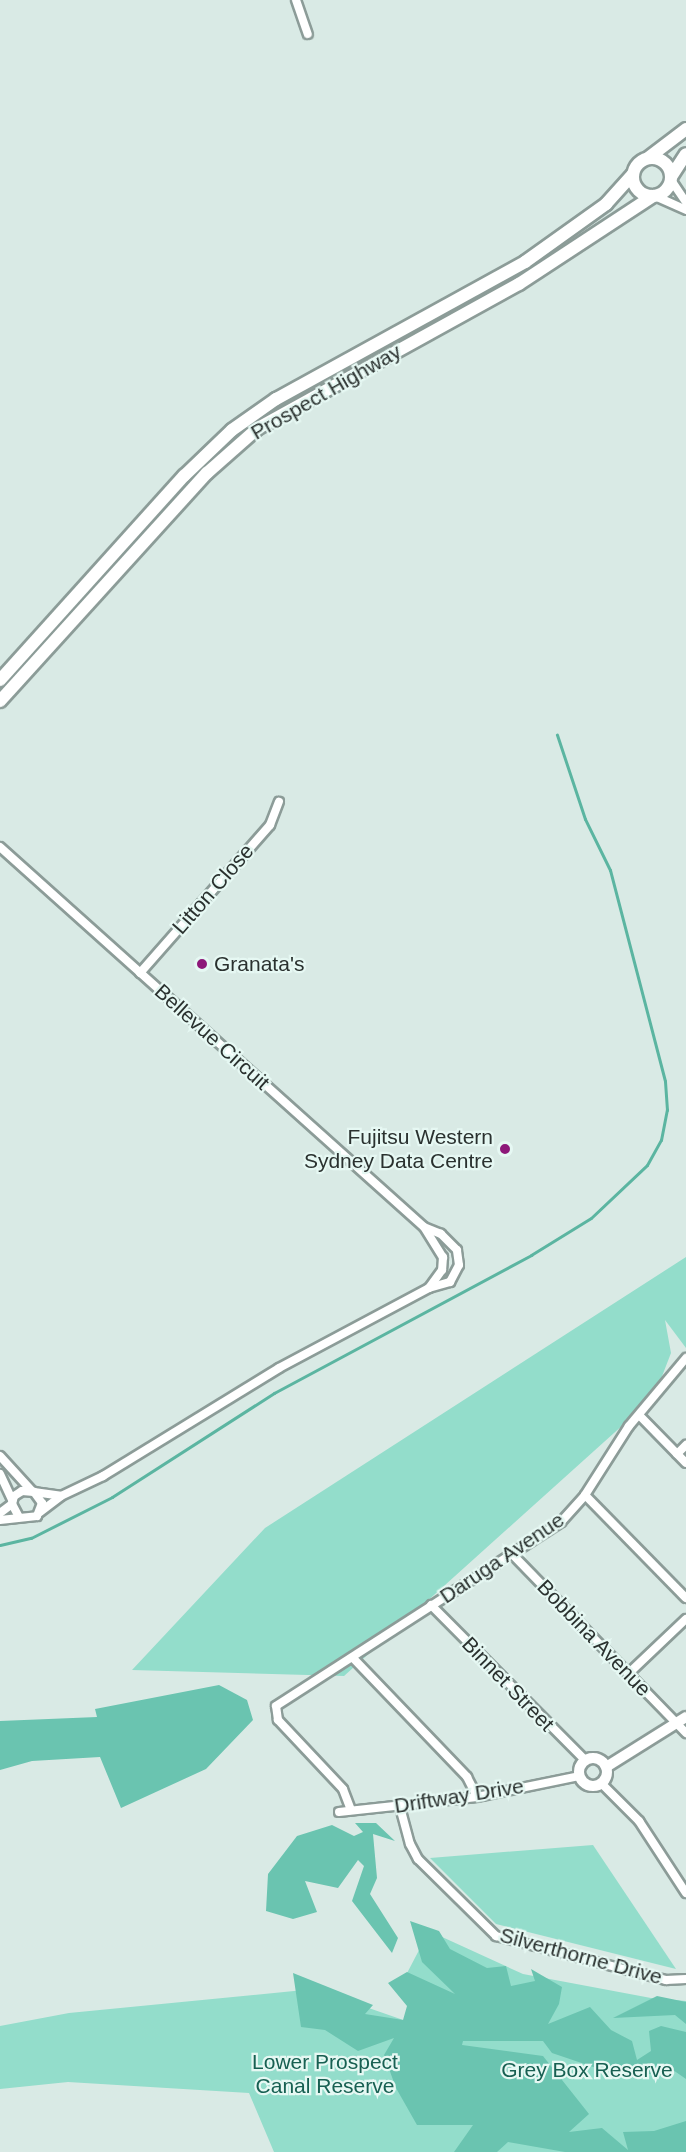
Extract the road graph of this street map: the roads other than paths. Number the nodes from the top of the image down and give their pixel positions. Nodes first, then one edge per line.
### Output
1 (296, 0) edge
2 (308, 34) dead end
3 (686, 129) edge
4 (686, 154) edge
5 (648, 158) junction
6 (632, 175) junction
7 (671, 178) junction
8 (654, 196) junction
9 (686, 202) edge
10 (686, 210) edge
11 (0, 680) edge
12 (0, 701) edge
13 (279, 802) dead end
14 (0, 847) edge
15 (140, 973) junction
16 (424, 1227) junction
17 (429, 1288) junction
18 (686, 1358) edge
19 (639, 1415) junction
20 (686, 1445) edge
21 (677, 1454) junction
22 (0, 1456) edge
23 (686, 1464) edge
24 (0, 1474) edge
25 (32, 1491) junction
26 (585, 1495) junction
27 (61, 1496) junction
28 (12, 1502) junction
29 (40, 1512) junction
30 (0, 1513) edge
31 (19, 1517) junction
32 (0, 1520) edge
33 (512, 1554) junction
34 (686, 1598) edge
35 (431, 1605) junction
36 (686, 1619) edge
37 (353, 1658) junction
38 (628, 1674) junction
39 (681, 1720) edge
40 (686, 1733) edge
41 (585, 1760) junction
42 (606, 1767) junction
43 (579, 1776) junction
44 (601, 1783) junction
45 (477, 1797) junction
46 (400, 1807) junction
47 (351, 1810) junction
48 (339, 1812) dead end
49 (686, 1893) edge
50 (686, 1979) edge

1 - 2 street
3 - 5 main road
4 - 7 main road
5 - 6 main road
5 - 7 main road
6 - 8 main road
6 - 11 main road, Prospect Highway
7 - 8 main road
7 - 9 street
8 - 10 street
8 - 12 main road, Prospect Highway
13 - 15 street, Litton Close
14 - 15 street, Bellevue Circuit
15 - 16 street, Bellevue Circuit
16 - 17 street, Bellevue Circuit
16 - 17 street, Bellevue Circuit
17 - 27 street, Bellevue Circuit
18 - 19 street, Daruga Avenue
19 - 21 street
19 - 26 street, Daruga Avenue
20 - 21 street
21 - 23 street
22 - 25 street
24 - 28 street
25 - 27 street
25 - 28 street
25 - 29 street
26 - 33 street, Daruga Avenue
26 - 34 street
27 - 29 street, Bellevue Circuit
28 - 30 street
28 - 31 street
29 - 31 street
31 - 32 street
33 - 35 street, Daruga Avenue
33 - 38 street, Bobbina Avenue
35 - 37 street, Daruga Avenue
35 - 41 street, Binnet Street
36 - 38 street
37 - 45 street
37 - 47 street, Daruga Avenue
38 - 39 street, Bobbina Avenue
39 - 40 street, Bobbina Avenue
39 - 42 street
41 - 42 street
41 - 43 street
42 - 44 street
43 - 44 street
43 - 45 street, Driftway Drive
44 - 49 street
45 - 46 street, Driftway Drive
46 - 47 street, Driftway Drive
46 - 50 street, Silverthorne Drive
47 - 48 street, Driftway Drive

